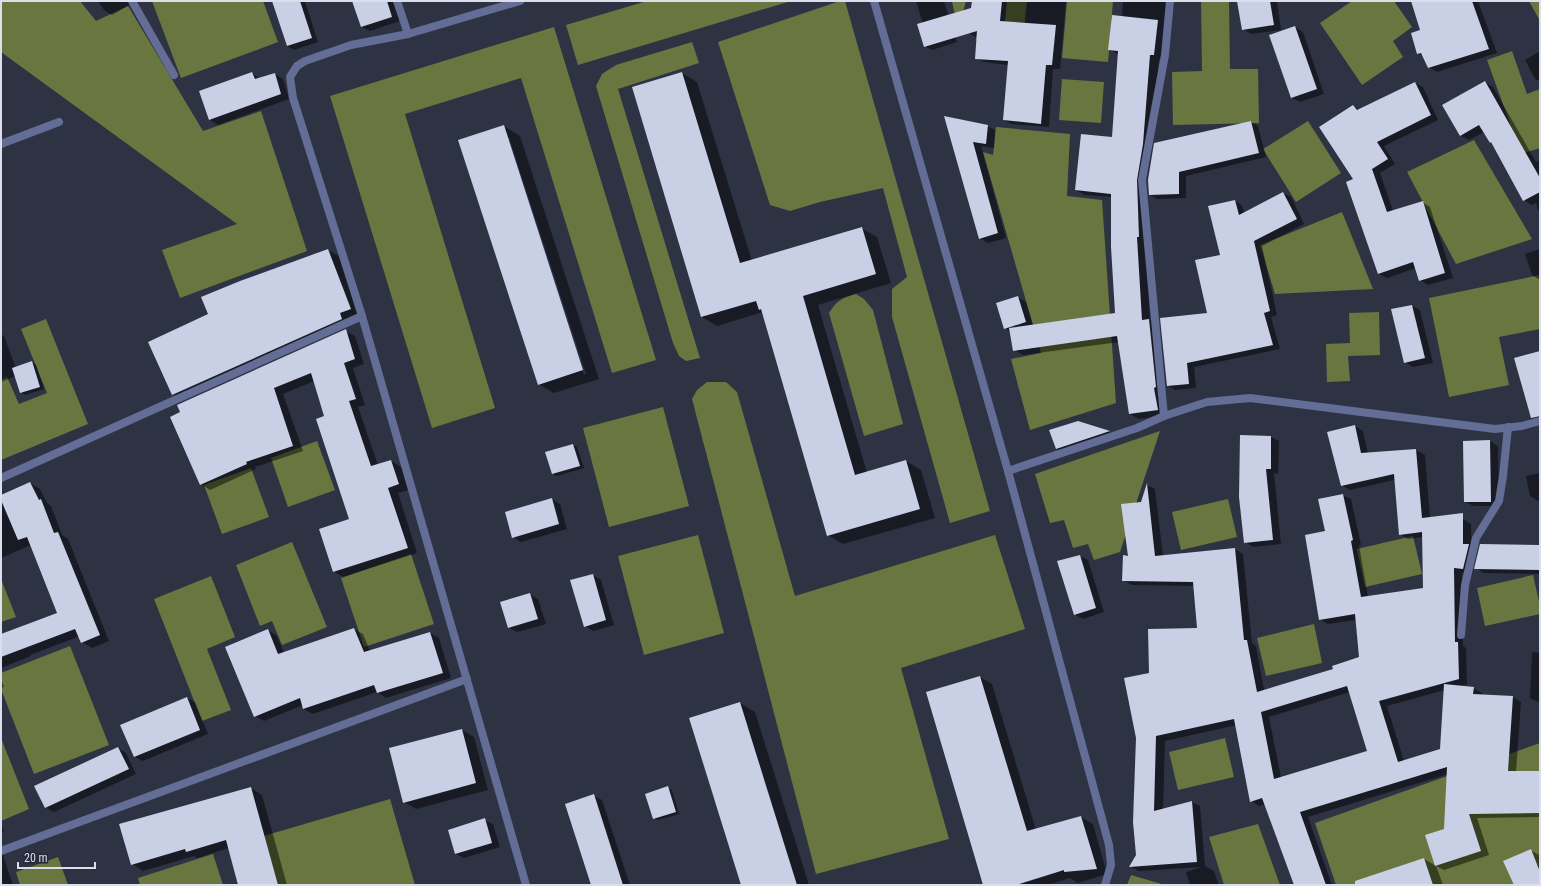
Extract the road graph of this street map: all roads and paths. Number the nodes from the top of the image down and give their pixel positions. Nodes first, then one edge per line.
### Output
1 (132, 1) edge
2 (397, 1) edge
3 (520, 1) edge
4 (874, 1) edge
5 (1170, 1) edge
6 (408, 34) junction
7 (174, 75) dead end
8 (59, 122) dead end
9 (1, 144) edge
10 (362, 316) junction
11 (1164, 416) junction
12 (1540, 421) edge
13 (1508, 427) junction
14 (1008, 471) junction
15 (1, 478) edge
16 (1461, 635) dead end
17 (466, 680) junction
18 (1, 851) edge
19 (526, 885) edge
20 (1105, 885) edge

1 - 7 street
2 - 6 street
3 - 6 street
4 - 14 street
5 - 11 street
6 - 10 street
8 - 9 street
10 - 15 street
10 - 17 street
11 - 13 street
11 - 14 street
12 - 13 street
13 - 16 street
14 - 20 street
17 - 18 street
17 - 19 street

